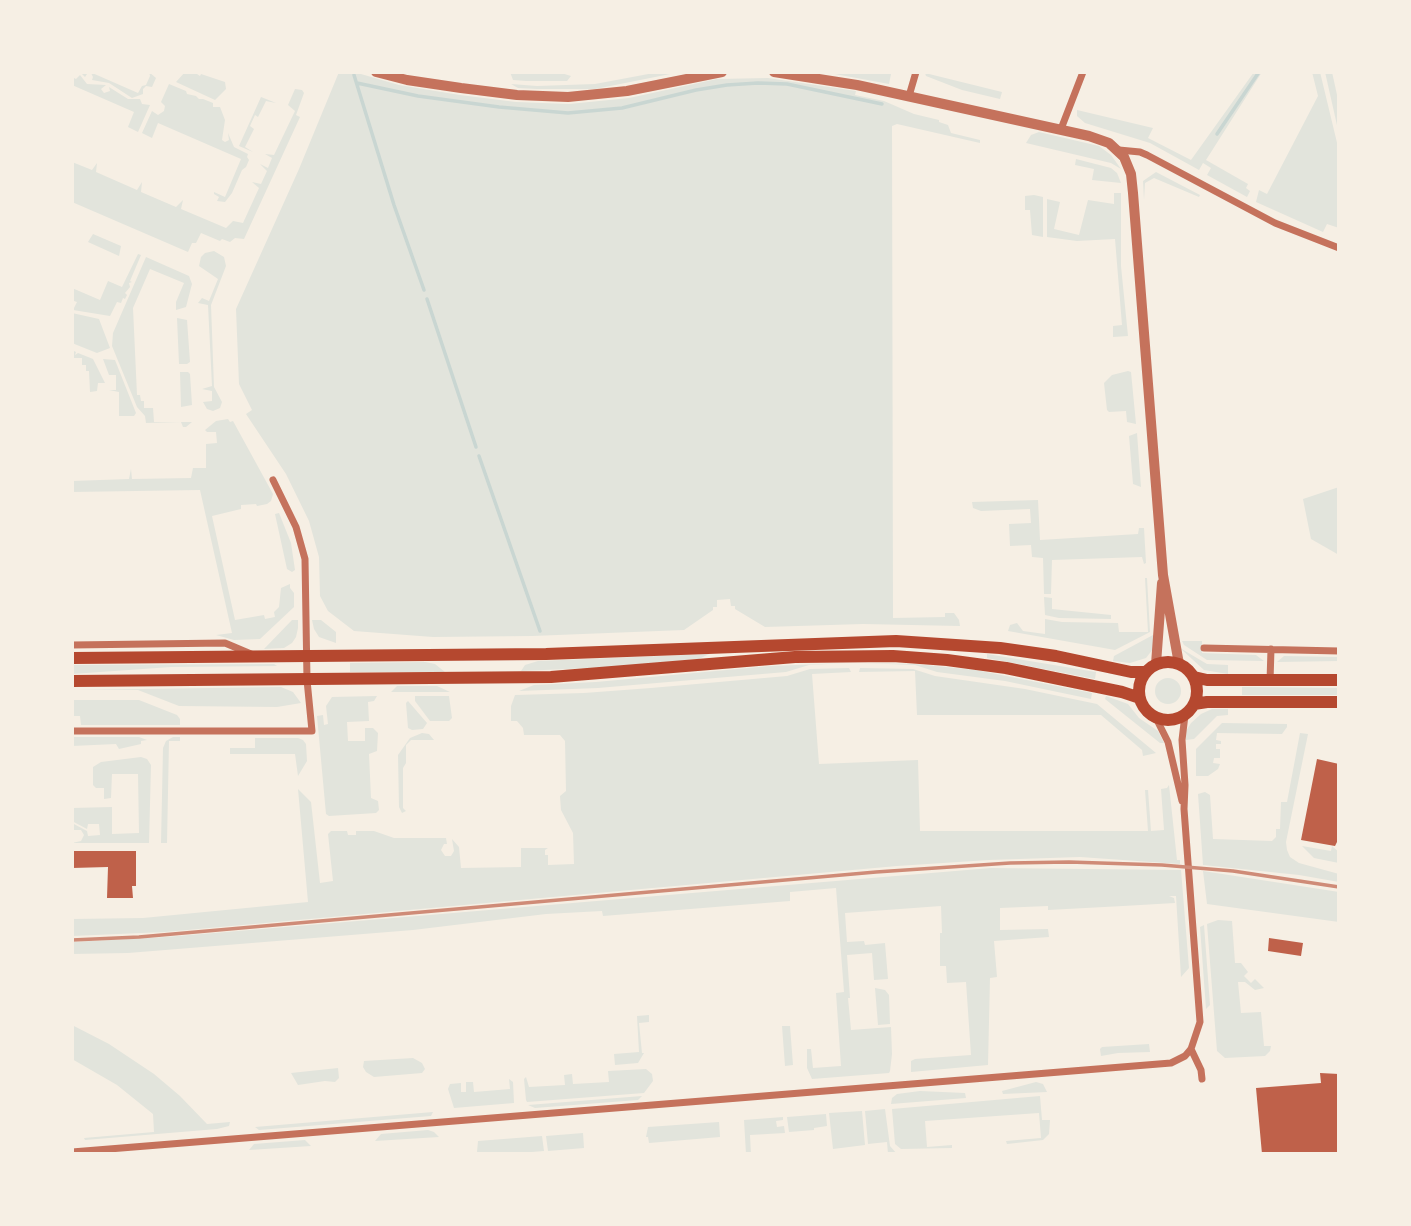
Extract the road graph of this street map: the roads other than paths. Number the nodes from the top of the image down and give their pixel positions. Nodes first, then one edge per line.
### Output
1 (376, 72) edge
2 (722, 72) edge
3 (774, 72) edge
4 (916, 72) edge
5 (1083, 72) edge
6 (909, 96) junction
7 (1061, 130) junction
8 (1118, 150) junction
9 (1339, 248) edge
10 (273, 480) dead end
11 (1163, 575) junction
12 (72, 645) edge
13 (1204, 648) dead end
14 (1271, 649) junction
15 (1339, 651) edge
16 (255, 656) junction
17 (306, 656) junction
18 (72, 658) edge
19 (1179, 664) junction
20 (1150, 668) junction
21 (1194, 677) junction
22 (307, 680) junction
23 (1339, 680) edge
24 (72, 681) edge
25 (1270, 681) junction
26 (1140, 698) junction
27 (1339, 702) edge
28 (1194, 704) junction
29 (1185, 715) junction
30 (1156, 718) junction
31 (72, 731) edge
32 (1184, 809) junction
33 (1191, 1049) junction
34 (1202, 1079) dead end
35 (72, 1152) edge

1 - 2 street
3 - 6 street
4 - 6 street
5 - 7 street
6 - 7 street
7 - 8 street
8 - 9 street
8 - 11 street
10 - 17 street
11 - 19 street
11 - 20 street
12 - 16 street
13 - 14 street
14 - 15 street
14 - 25 street
16 - 17 main road
16 - 18 main road
17 - 20 main road
17 - 22 street
19 - 20 main road
19 - 21 main road
20 - 26 main road
21 - 25 main road
21 - 28 main road
22 - 24 main road
22 - 26 main road
22 - 31 street
23 - 25 main road
26 - 30 main road
27 - 28 main road
28 - 29 main road
29 - 30 main road
29 - 32 street
30 - 32 street
32 - 33 street
33 - 34 street
33 - 35 street

